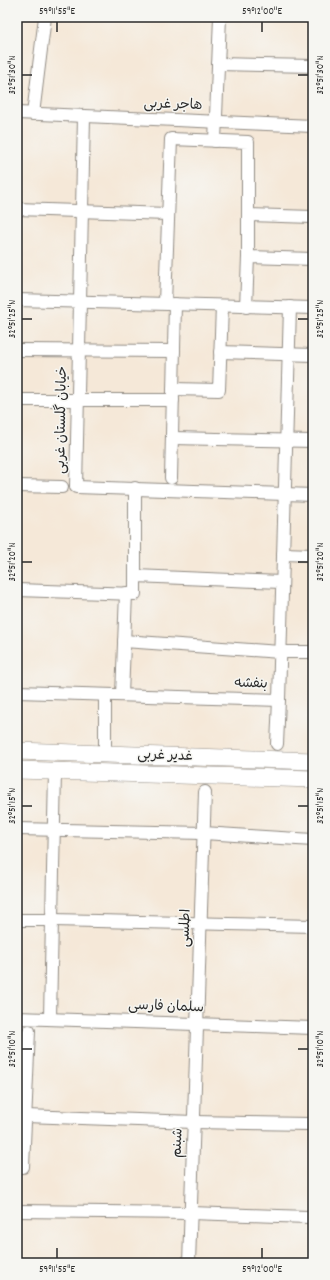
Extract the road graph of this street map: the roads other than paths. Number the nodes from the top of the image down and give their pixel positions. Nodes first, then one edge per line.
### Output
1 (45, 17) edge
2 (220, 17) edge
3 (218, 64) junction
4 (313, 66) edge
5 (17, 113) edge
6 (33, 114) junction
7 (84, 116) junction
8 (216, 122) junction
9 (313, 126) edge
10 (215, 141) junction
11 (17, 209) edge
12 (82, 211) junction
13 (168, 214) junction
14 (248, 215) junction
15 (313, 216) edge
16 (248, 257) junction
17 (313, 259) edge
18 (17, 300) edge
19 (80, 302) junction
20 (170, 304) junction
21 (222, 306) junction
22 (246, 307) junction
23 (290, 308) junction
24 (313, 308) edge
25 (17, 350) edge
26 (79, 351) junction
27 (174, 351) junction
28 (220, 352) junction
29 (288, 354) junction
30 (313, 354) edge
31 (173, 395) junction
32 (17, 400) edge
33 (78, 400) junction
34 (173, 438) junction
35 (286, 440) junction
36 (313, 441) edge
37 (171, 478) dead end
38 (17, 486) edge
39 (62, 487) dead end
40 (135, 488) junction
41 (285, 494) junction
42 (313, 495) edge
43 (283, 554) junction
44 (313, 555) edge
45 (135, 576) junction
46 (282, 582) junction
47 (17, 590) edge
48 (130, 594) junction
49 (124, 641) junction
50 (280, 652) junction
51 (313, 652) edge
52 (17, 692) edge
53 (105, 695) junction
54 (122, 695) junction
55 (279, 700) junction
56 (277, 744) dead end
57 (17, 750) edge
58 (105, 754) junction
59 (313, 761) edge
60 (17, 770) edge
61 (55, 771) junction
62 (313, 779) edge
63 (205, 792) dead end
64 (17, 829) edge
65 (54, 829) junction
66 (204, 833) junction
67 (313, 840) edge
68 (17, 920) edge
69 (53, 920) junction
70 (201, 923) junction
71 (313, 926) edge
72 (17, 1018) edge
73 (50, 1018) junction
74 (198, 1023) junction
75 (313, 1028) edge
76 (29, 1030) dead end
77 (22, 1078) edge
78 (25, 1116) junction
79 (194, 1122) junction
80 (309, 1124) dead end
81 (20, 1167) edge
82 (17, 1210) edge
83 (191, 1213) junction
84 (308, 1217) dead end
85 (189, 1263) edge

1 - 6 street
2 - 3 street
3 - 4 street
3 - 8 street
5 - 6 street, هاجر غربی
6 - 7 street, هاجر غربی
7 - 8 street, هاجر غربی
7 - 12 street, خیابان گلستان غربی
8 - 9 street, هاجر غربی
8 - 10 street
10 - 13 street
10 - 14 street
11 - 12 street
12 - 13 street
12 - 19 street, خیابان گلستان غربی
13 - 20 street
14 - 15 street
14 - 16 street
16 - 17 street
16 - 22 street
18 - 19 street
19 - 20 street
19 - 26 street, خیابان گلستان غربی
20 - 21 street
20 - 27 street
21 - 22 street
21 - 28 street
22 - 23 street
23 - 24 street
23 - 29 street, بنفشه
25 - 26 street
26 - 27 street
26 - 33 street, خیابان گلستان غربی
27 - 31 street
28 - 29 street
28 - 31 street
29 - 30 street
29 - 35 street, بنفشه
31 - 33 street
31 - 34 street
32 - 33 street
33 - 40 street, خیابان گلستان غربی
34 - 35 street
34 - 37 street
35 - 36 street
35 - 41 street, بنفشه
38 - 39 street
40 - 41 street, خیابان گلستان غربی
40 - 45 street
41 - 42 street, خیابان گلستان غربی
41 - 43 street, بنفشه
43 - 44 street
43 - 46 street, بنفشه
45 - 46 street
45 - 48 street
46 - 50 street, بنفشه
47 - 48 street
48 - 49 street
49 - 50 street
49 - 54 street
50 - 51 street
50 - 55 street, بنفشه
52 - 53 street, بنفشه
53 - 54 street, بنفشه
53 - 58 street
54 - 55 street, بنفشه
55 - 56 street
57 - 58 main road, غدیر غربی
58 - 59 main road, غدیر غربی
60 - 61 main road, غدیر غربی
61 - 62 main road, غدیر غربی
61 - 65 street
63 - 66 street, اطلسی
64 - 65 street
65 - 66 street
65 - 69 street
66 - 67 street
66 - 70 street, اطلسی
68 - 69 street
69 - 70 street
69 - 73 street
70 - 71 street
70 - 74 street, اطلسی
72 - 73 street, سلمان فارسی
73 - 74 street, سلمان فارسی
74 - 75 street, سلمان فارسی
74 - 79 street, شبنم
76 - 77 street
77 - 78 street
78 - 79 street
78 - 81 street
79 - 80 street
79 - 83 street, شبنم
82 - 83 street
83 - 84 street
83 - 85 street, شبنم

